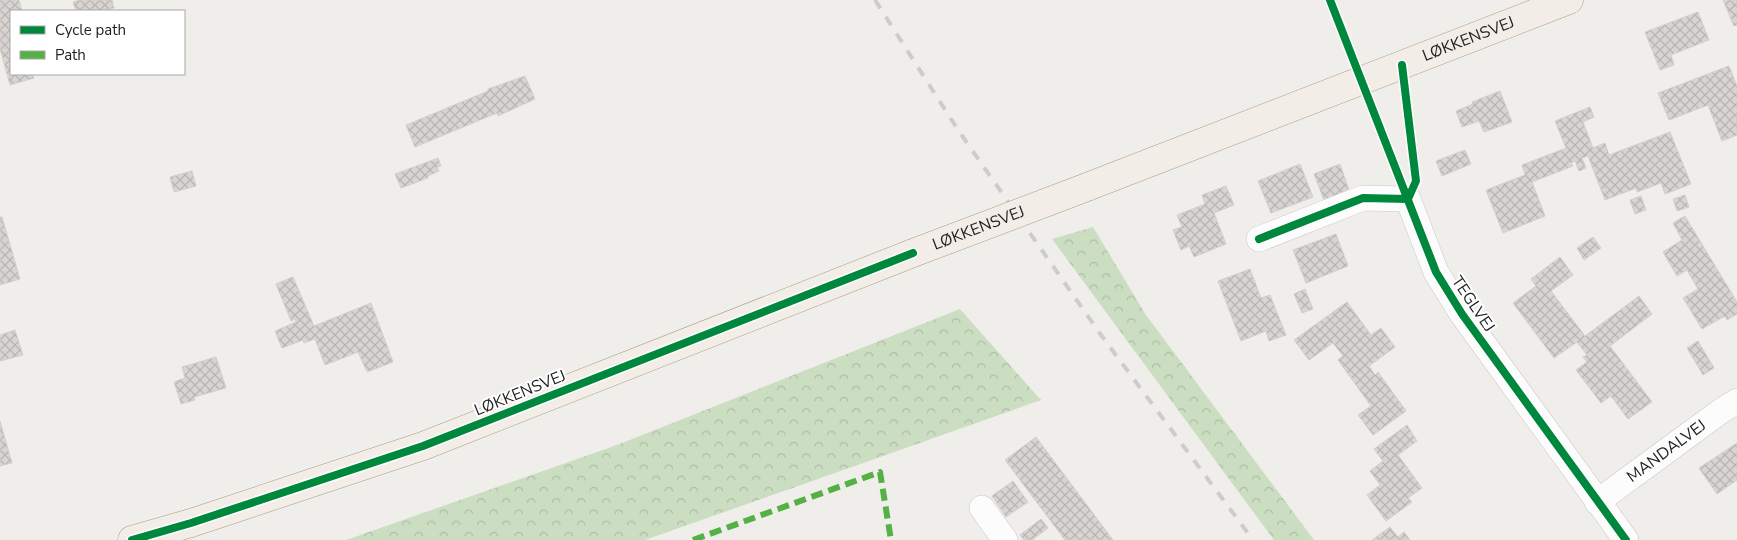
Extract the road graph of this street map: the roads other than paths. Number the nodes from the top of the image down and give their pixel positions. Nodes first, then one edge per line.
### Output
1 (1569, 0) edge
2 (1260, 239) dead end
3 (1737, 401) edge
4 (1597, 502) junction
5 (982, 508) dead end
6 (132, 540) edge
7 (1005, 540) edge
8 (1626, 540) edge

1 - 6 main road, LØKKENSVEJ, bridge
2 - 4 street, TEGLVEJ
3 - 4 street, MANDALVEJ
4 - 8 street, TEGLVEJ
5 - 7 street

